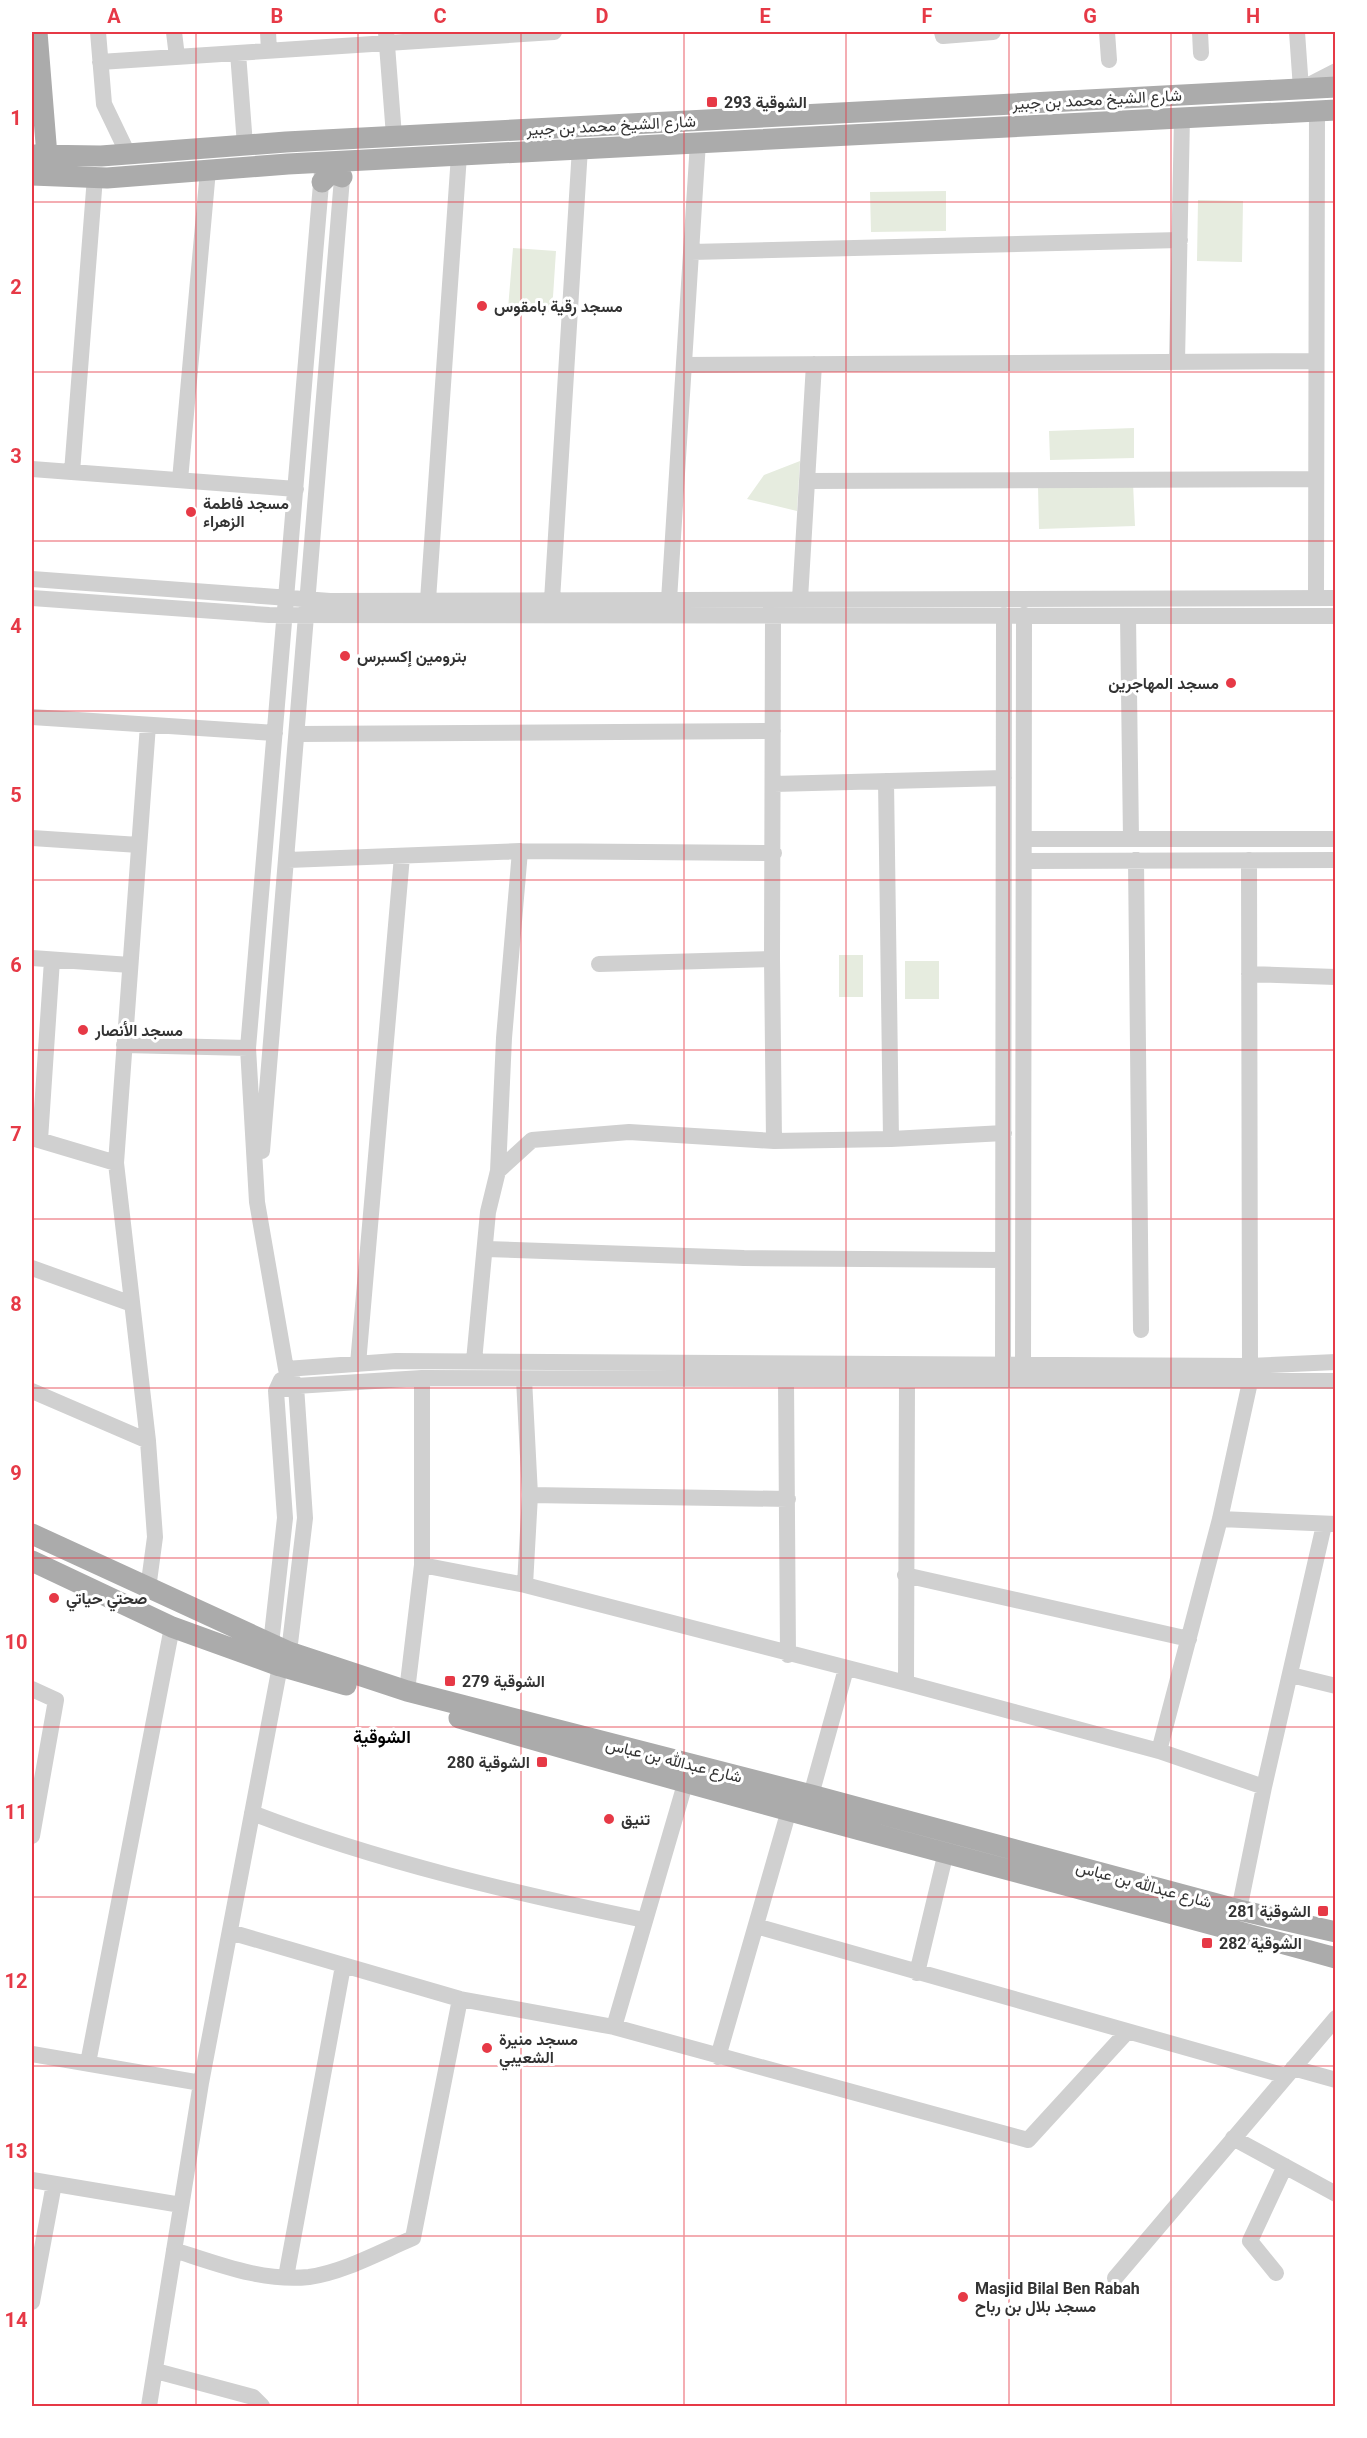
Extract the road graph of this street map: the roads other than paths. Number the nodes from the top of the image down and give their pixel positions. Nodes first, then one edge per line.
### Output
1 (37, 32) edge
2 (98, 32) edge
3 (174, 32) edge
4 (268, 32) edge
5 (554, 32) edge
6 (942, 32) edge
7 (993, 32) edge
8 (1107, 32) edge
9 (1200, 32) edge
10 (1297, 32) edge
11 (511, 33) edge
12 (387, 37) edge
13 (269, 51) junction
14 (238, 53) junction
15 (1201, 53) dead end
16 (177, 57) junction
17 (1109, 60) dead end
18 (100, 62) junction
19 (1335, 71) edge
20 (1335, 87) edge
21 (1301, 89) junction
22 (924, 108) junction
23 (1326, 111) edge
24 (1182, 117) junction
25 (38, 124) edge
26 (924, 130) junction
27 (394, 136) junction
28 (698, 142) junction
29 (245, 145) junction
30 (580, 148) junction
31 (128, 154) junction
32 (459, 154) junction
33 (39, 156) edge
34 (208, 170) junction
35 (333, 171) junction
36 (32, 175) edge
37 (94, 177) junction
38 (1180, 240) junction
39 (692, 252) junction
40 (1316, 361) junction
41 (1177, 362) junction
42 (814, 364) junction
43 (684, 365) junction
44 (32, 469) edge
45 (72, 472) junction
46 (1317, 479) junction
47 (180, 480) junction
48 (807, 481) junction
49 (296, 489) junction
50 (32, 579) edge
51 (32, 598) edge
52 (1316, 598) junction
53 (1335, 598) edge
54 (800, 599) junction
55 (428, 600) junction
56 (552, 600) junction
57 (669, 600) junction
58 (286, 606) junction
59 (308, 607) junction
60 (773, 615) junction
61 (1004, 615) junction
62 (1024, 615) junction
63 (1128, 616) junction
64 (1335, 616) edge
65 (32, 717) edge
66 (148, 725) junction
67 (773, 731) junction
68 (275, 733) junction
69 (298, 734) junction
70 (1004, 778) junction
71 (886, 782) junction
72 (774, 784) junction
73 (32, 838) edge
74 (1024, 839) junction
75 (1131, 839) junction
76 (1335, 839) edge
77 (139, 845) junction
78 (520, 851) junction
79 (774, 853) junction
80 (402, 856) junction
81 (288, 860) junction
82 (1136, 860) junction
83 (1249, 860) junction
84 (1335, 860) edge
85 (1024, 861) junction
86 (32, 958) edge
87 (772, 959) junction
88 (52, 960) junction
89 (599, 964) dead end
90 (130, 965) junction
91 (1249, 974) junction
92 (1335, 977) edge
93 (124, 1045) junction
94 (248, 1048) junction
95 (1004, 1133) junction
96 (36, 1139) edge
97 (891, 1139) junction
98 (774, 1141) junction
99 (116, 1163) junction
100 (498, 1171) junction
101 (257, 1202) junction
102 (486, 1249) junction
103 (1003, 1260) junction
104 (32, 1268) edge
105 (132, 1304) junction
106 (1141, 1330) dead end
107 (474, 1361) junction
108 (1335, 1362) edge
109 (358, 1364) junction
110 (1002, 1365) junction
111 (1023, 1365) junction
112 (286, 1369) junction
113 (1250, 1374) junction
114 (422, 1378) junction
115 (524, 1379) junction
116 (786, 1380) junction
117 (907, 1381) junction
118 (1335, 1381) edge
119 (1003, 1382) junction
120 (1023, 1382) junction
121 (296, 1386) junction
122 (32, 1391) edge
123 (276, 1391) junction
124 (148, 1441) junction
125 (530, 1495) junction
126 (788, 1499) junction
127 (1220, 1520) junction
128 (1330, 1524) edge
129 (32, 1534) edge
130 (32, 1561) edge
131 (422, 1565) junction
132 (905, 1575) junction
133 (525, 1585) junction
134 (148, 1589) junction
135 (172, 1627) junction
136 (1189, 1639) junction
137 (280, 1654) junction
138 (788, 1655) junction
139 (846, 1669) junction
140 (1291, 1675) junction
141 (906, 1683) junction
142 (1335, 1686) edge
143 (32, 1689) edge
144 (407, 1691) junction
145 (1159, 1750) junction
146 (685, 1784) junction
147 (1264, 1787) junction
148 (811, 1795) junction
149 (789, 1810) junction
150 (252, 1813) junction
151 (32, 1836) edge
152 (946, 1852) junction
153 (1239, 1910) junction
154 (644, 1920) junction
155 (756, 1926) junction
156 (230, 1932) junction
157 (1335, 1932) edge
158 (1335, 1958) edge
159 (343, 1966) junction
160 (917, 1973) junction
161 (460, 1999) junction
162 (1335, 2018) edge
163 (614, 2027) junction
164 (1126, 2033) junction
165 (32, 2054) edge
166 (718, 2057) junction
167 (88, 2062) junction
168 (1289, 2072) junction
169 (1335, 2080) edge
170 (201, 2083) junction
171 (1233, 2138) junction
172 (1285, 2166) junction
173 (32, 2180) edge
174 (54, 2184) junction
175 (1335, 2194) edge
176 (181, 2205) junction
177 (174, 2250) junction
178 (1276, 2272) dead end
179 (286, 2277) junction
180 (1114, 2278) dead end
181 (32, 2302) edge
182 (156, 2371) junction
183 (149, 2406) edge
184 (262, 2406) edge

1 - 25 main road
2 - 18 street
3 - 16 street
4 - 13 street
5 - 11 street
6 - 7 street
8 - 17 street
9 - 15 street
10 - 21 street
11 - 12 street
12 - 13 street
12 - 27 street
13 - 14 street
14 - 16 street
14 - 29 street
16 - 18 street
18 - 31 street
19 - 21 street
20 - 21 main road, شارع الشيخ محمد بن جبير
21 - 22 main road, شارع الشيخ محمد بن جبير
22 - 26 main road
22 - 27 main road, شارع الشيخ محمد بن جبير
23 - 24 main road, شارع الشيخ محمد بن جبير
23 - 40 street
24 - 26 main road, شارع الشيخ محمد بن جبير
24 - 38 street
25 - 33 main road
26 - 28 main road, شارع الشيخ محمد بن جبير
27 - 29 main road, شارع الشيخ محمد بن جبير
28 - 30 main road, شارع الشيخ محمد بن جبير
28 - 39 street
29 - 31 main road, شارع الشيخ محمد بن جبير
30 - 32 main road, شارع الشيخ محمد بن جبير
30 - 56 street
31 - 33 main road, شارع الشيخ محمد بن جبير
32 - 35 main road, شارع الشيخ محمد بن جبير
32 - 55 street
34 - 35 main road, شارع الشيخ محمد بن جبير
34 - 37 main road, شارع الشيخ محمد بن جبير
34 - 47 street
35 - 49 street
35 - 59 street
36 - 37 main road, شارع الشيخ محمد بن جبير
37 - 45 street
38 - 39 street
38 - 41 street
39 - 43 street
40 - 41 street
40 - 46 street
41 - 42 street
42 - 43 street
42 - 48 street
43 - 57 street
44 - 45 street
45 - 47 street
46 - 48 street
46 - 52 street
47 - 49 street
48 - 54 street
49 - 58 street
50 - 58 street
51 - 58 street
52 - 53 street
52 - 54 street
54 - 57 street
55 - 56 street
55 - 59 street
56 - 57 street
58 - 59 street
58 - 68 street
59 - 60 street
59 - 69 street
60 - 61 street
60 - 67 street
61 - 62 street
61 - 70 street
62 - 63 street
62 - 74 street
63 - 64 street
63 - 75 street
65 - 66 street
66 - 68 street
66 - 77 street
67 - 69 street
67 - 72 street
68 - 94 street
69 - 81 street
70 - 71 street
70 - 95 street
71 - 72 street
71 - 97 street
72 - 79 street
73 - 77 street
74 - 75 street
74 - 85 street
75 - 76 street
77 - 90 street
78 - 79 street
78 - 80 street
78 - 100 street
79 - 87 street
80 - 81 street
80 - 109 street
81 - 101 street
82 - 83 street
82 - 85 street
82 - 106 street
83 - 84 street
83 - 91 street
85 - 111 street
86 - 88 street
87 - 89 street
87 - 98 street
88 - 90 street
88 - 96 street
90 - 93 street
91 - 92 street
91 - 113 street
93 - 94 street
93 - 99 street
94 - 101 street
95 - 97 street
95 - 103 street
96 - 99 street
97 - 98 street
98 - 100 street
99 - 105 street
100 - 102 street
101 - 112 street
102 - 103 street
102 - 107 street
103 - 110 street
104 - 105 street
105 - 124 street
107 - 109 street
107 - 110 street
108 - 113 street
109 - 112 street
110 - 111 street
110 - 119 street
111 - 113 street
111 - 120 street
112 - 121 street
112 - 123 street
113 - 118 street
113 - 120 street
113 - 127 street
114 - 115 street
114 - 121 street
114 - 131 street
115 - 116 street
115 - 125 street
116 - 117 street
116 - 126 street
117 - 119 street
117 - 132 street
119 - 120 street
121 - 123 street
121 - 137 street
122 - 124 street
123 - 137 street
124 - 134 street
125 - 126 street
125 - 133 street
126 - 138 street
127 - 128 street
127 - 136 street
128 - 140 street
129 - 134 main road, شارع عبدالله بن عباس
130 - 135 main road, شارع عبدالله بن عباس
131 - 133 street
131 - 144 street
132 - 136 street
132 - 141 street
133 - 138 street
134 - 137 main road, شارع عبدالله بن عباس
135 - 137 main road, شارع عبدالله بن عباس
135 - 167 street
136 - 145 street
137 - 144 main road, شارع عبدالله بن عباس
137 - 146 main road, شارع عبدالله بن عباس
137 - 150 street
138 - 139 street
139 - 141 street
139 - 148 street
140 - 142 street
140 - 147 street
141 - 145 street
143 - 151 street
144 - 148 main road, شارع عبدالله بن عباس
145 - 147 street
146 - 149 main road, شارع عبدالله بن عباس
146 - 154 street
147 - 153 street
148 - 153 main road, شارع عبدالله بن عباس
149 - 152 main road, شارع عبدالله بن عباس
149 - 155 street
150 - 154 street
150 - 156 street
152 - 158 main road, شارع عبدالله بن عباس
152 - 160 street
153 - 157 main road, شارع عبدالله بن عباس
154 - 163 street
155 - 160 street
155 - 166 street
156 - 159 street
156 - 170 street
159 - 161 street
159 - 179 street
160 - 164 street
161 - 163 street
161 - 179 street
162 - 168 street
163 - 166 street
164 - 166 street
164 - 168 street
165 - 167 street
167 - 170 street
168 - 169 street
168 - 171 street
170 - 176 street
171 - 172 street
171 - 180 street
172 - 175 street
172 - 178 street
173 - 174 street
174 - 176 street
174 - 181 street
176 - 177 street
177 - 179 street
177 - 182 street
182 - 183 street
182 - 184 street

